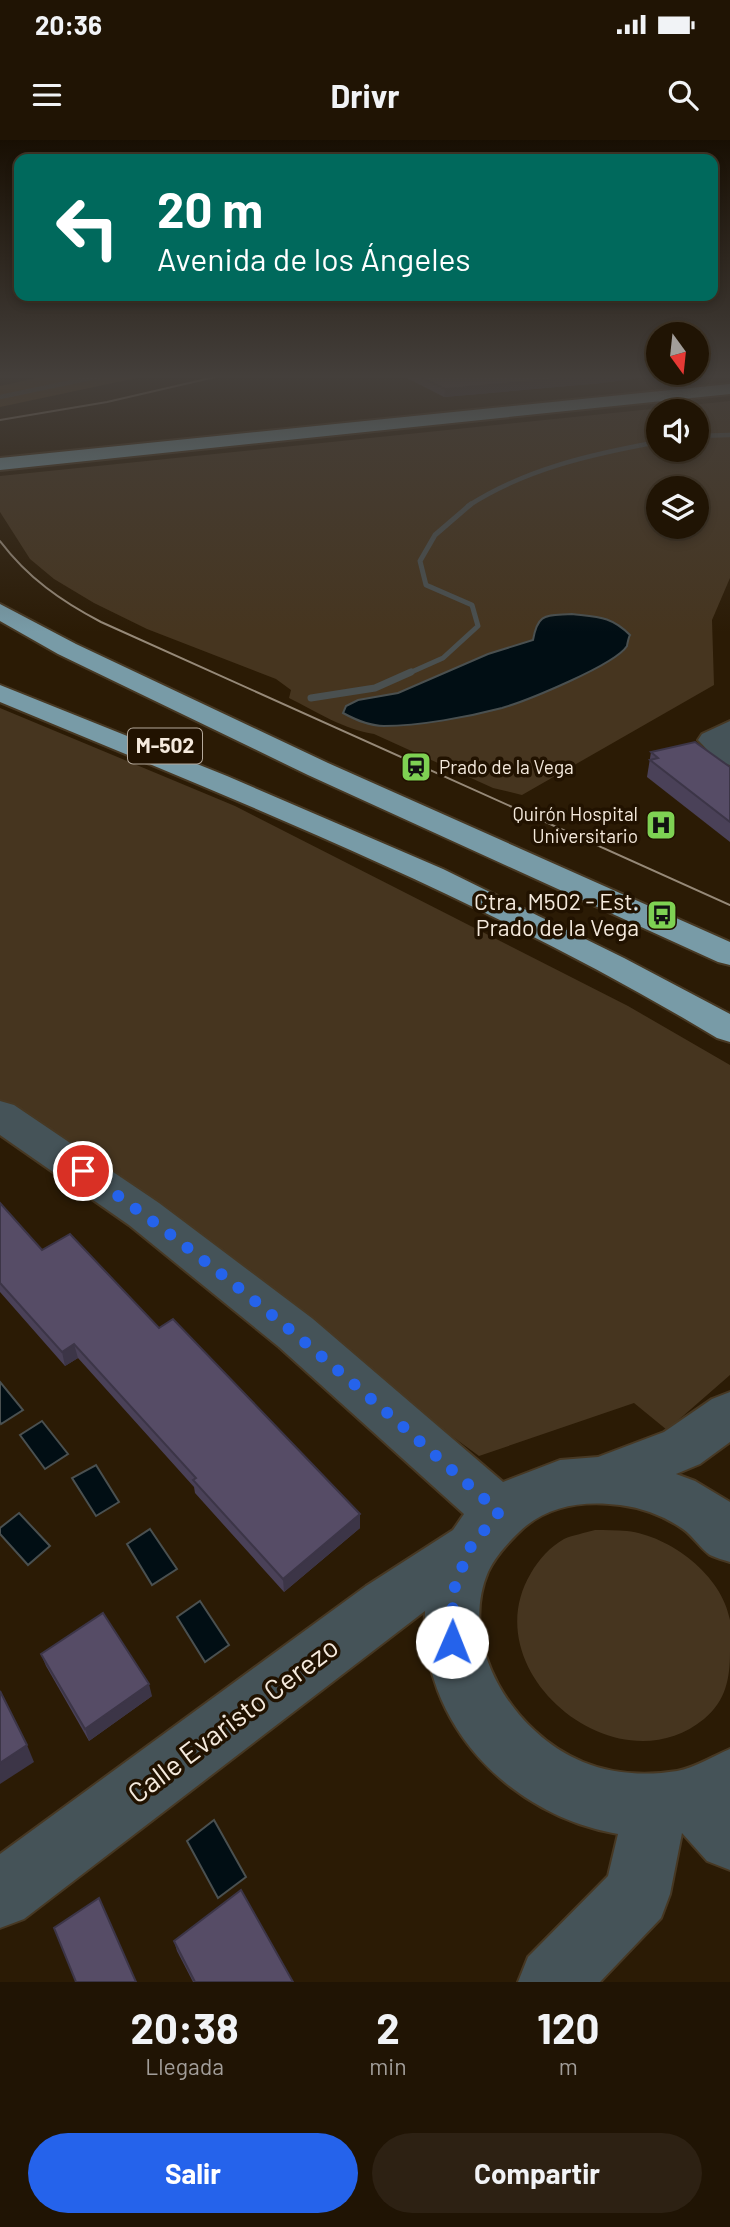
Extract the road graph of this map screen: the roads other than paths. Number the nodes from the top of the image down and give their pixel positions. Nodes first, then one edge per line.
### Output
1 (38, 460) edge
2 (107, 460) edge
3 (0, 464) edge
4 (0, 471) edge
5 (0, 611) edge
6 (0, 640) edge
7 (0, 668) edge
8 (0, 693) edge
9 (730, 729) edge
10 (730, 757) edge
11 (318, 769) junction
12 (328, 829) junction
13 (730, 955) edge
14 (730, 1030) edge
15 (0, 1115) edge
16 (730, 1414) edge
17 (602, 1479) junction
18 (484, 1531) junction
19 (730, 1537) edge
20 (702, 1806) edge
21 (0, 1895) edge
22 (553, 1982) edge

1 - 3 highway
2 - 4 highway
5 - 11 highway, M-502
6 - 11 highway, M-502
7 - 12 highway, M-502
8 - 12 highway, M-502
9 - 10 street
11 - 13 highway, M-502
12 - 14 highway, M-502
15 - 18 street
16 - 17 street
17 - 18 street, Calle Evaristo Cerezo
17 - 19 street
18 - 20 street
18 - 21 street, Calle Evaristo Cerezo
20 - 22 street

